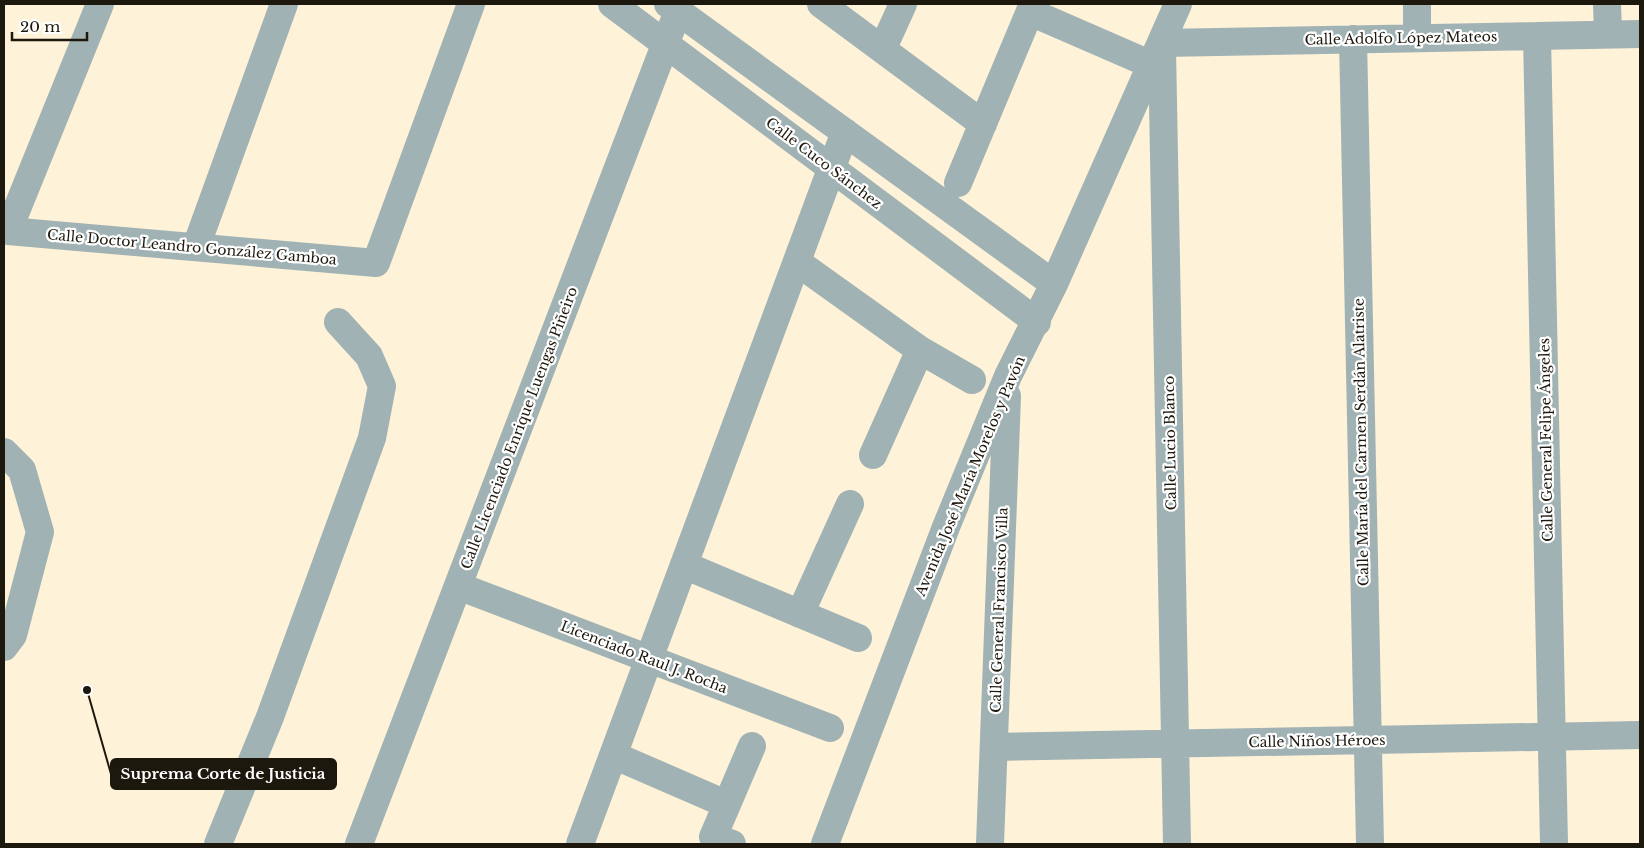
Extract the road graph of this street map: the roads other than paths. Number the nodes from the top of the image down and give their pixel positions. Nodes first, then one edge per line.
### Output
1 (100, 4) edge
2 (284, 4) edge
3 (471, 4) edge
4 (612, 4) edge
5 (822, 4) edge
6 (903, 4) edge
7 (1178, 4) edge
8 (1416, 4) edge
9 (1607, 4) edge
10 (673, 7) edge
11 (1032, 8) edge
12 (1608, 34) junction
13 (1640, 34) edge
14 (1537, 36) junction
15 (1418, 38) junction
16 (1353, 39) junction
17 (666, 44) junction
18 (883, 48) junction
19 (1157, 54) junction
20 (983, 124) junction
21 (845, 132) junction
22 (831, 168) junction
23 (958, 183) dead end
24 (196, 247) junction
25 (797, 262) junction
26 (1054, 284) junction
27 (338, 322) dead end
28 (1037, 322) junction
29 (920, 350) junction
30 (1008, 376) junction
31 (972, 380) dead end
32 (4, 452) edge
33 (873, 455) dead end
34 (850, 504) dead end
35 (684, 565) junction
36 (458, 586) junction
37 (800, 614) junction
38 (858, 638) dead end
39 (4, 647) edge
40 (650, 658) junction
41 (830, 728) dead end
42 (1640, 735) edge
43 (1552, 737) junction
44 (1368, 740) junction
45 (1175, 744) junction
46 (752, 746) dead end
47 (994, 747) junction
48 (613, 755) junction
49 (726, 804) junction
50 (218, 844) edge
51 (359, 844) edge
52 (580, 844) edge
53 (732, 844) edge
54 (824, 844) edge
55 (990, 844) edge
56 (1177, 844) edge
57 (1370, 844) edge
58 (1554, 844) edge

1 - 24 street, Calle Doctor Leandro González Gamboa
2 - 24 street
3 - 24 street, Calle Doctor Leandro González Gamboa
4 - 17 street, Calle Cuco Sánchez
5 - 18 street
6 - 18 street
7 - 19 street, Avenida José María Morelos y Pavón
8 - 15 street
9 - 12 street
10 - 17 street, Calle Licenciado Enrique Luengas Piñeiro
10 - 21 street
11 - 19 street, Calle Adolfo López Mateos
11 - 20 street
12 - 13 street, Calle Adolfo López Mateos
12 - 14 street, Calle Adolfo López Mateos
14 - 15 street, Calle Adolfo López Mateos
14 - 43 street, Calle General Felipe Ángeles
15 - 16 street, Calle Adolfo López Mateos
16 - 19 street, Calle Adolfo López Mateos
16 - 44 street, Calle María del Carmen Serdán Alatriste
17 - 22 street, Calle Cuco Sánchez
17 - 36 street, Calle Licenciado Enrique Luengas Piñeiro
18 - 20 street
19 - 26 street, Avenida José María Morelos y Pavón
19 - 45 street, Calle Lucio Blanco
20 - 23 street
21 - 22 street
21 - 26 street
22 - 25 street
22 - 28 street, Calle Cuco Sánchez
25 - 29 street
25 - 35 street
26 - 28 street, Avenida José María Morelos y Pavón
27 - 50 street
28 - 30 street, Avenida José María Morelos y Pavón
29 - 31 street
29 - 33 street
30 - 47 street, Calle General Francisco Villa
30 - 54 street, Avenida José María Morelos y Pavón
32 - 39 street
34 - 37 street
35 - 37 street
35 - 40 street
36 - 40 street, Licenciado Raul J. Rocha
36 - 51 street, Calle Licenciado Enrique Luengas Piñeiro
37 - 38 street
40 - 41 street, Licenciado Raul J. Rocha
40 - 48 street
42 - 43 street, Calle Niños Héroes
43 - 44 street, Calle Niños Héroes
43 - 58 street, Calle General Felipe Ángeles
44 - 45 street, Calle Niños Héroes
44 - 57 street, Calle María del Carmen Serdán Alatriste
45 - 47 street, Calle Niños Héroes
45 - 56 street, Calle Lucio Blanco
46 - 49 street
47 - 55 street, Calle General Francisco Villa
48 - 49 street
48 - 52 street
49 - 53 street

